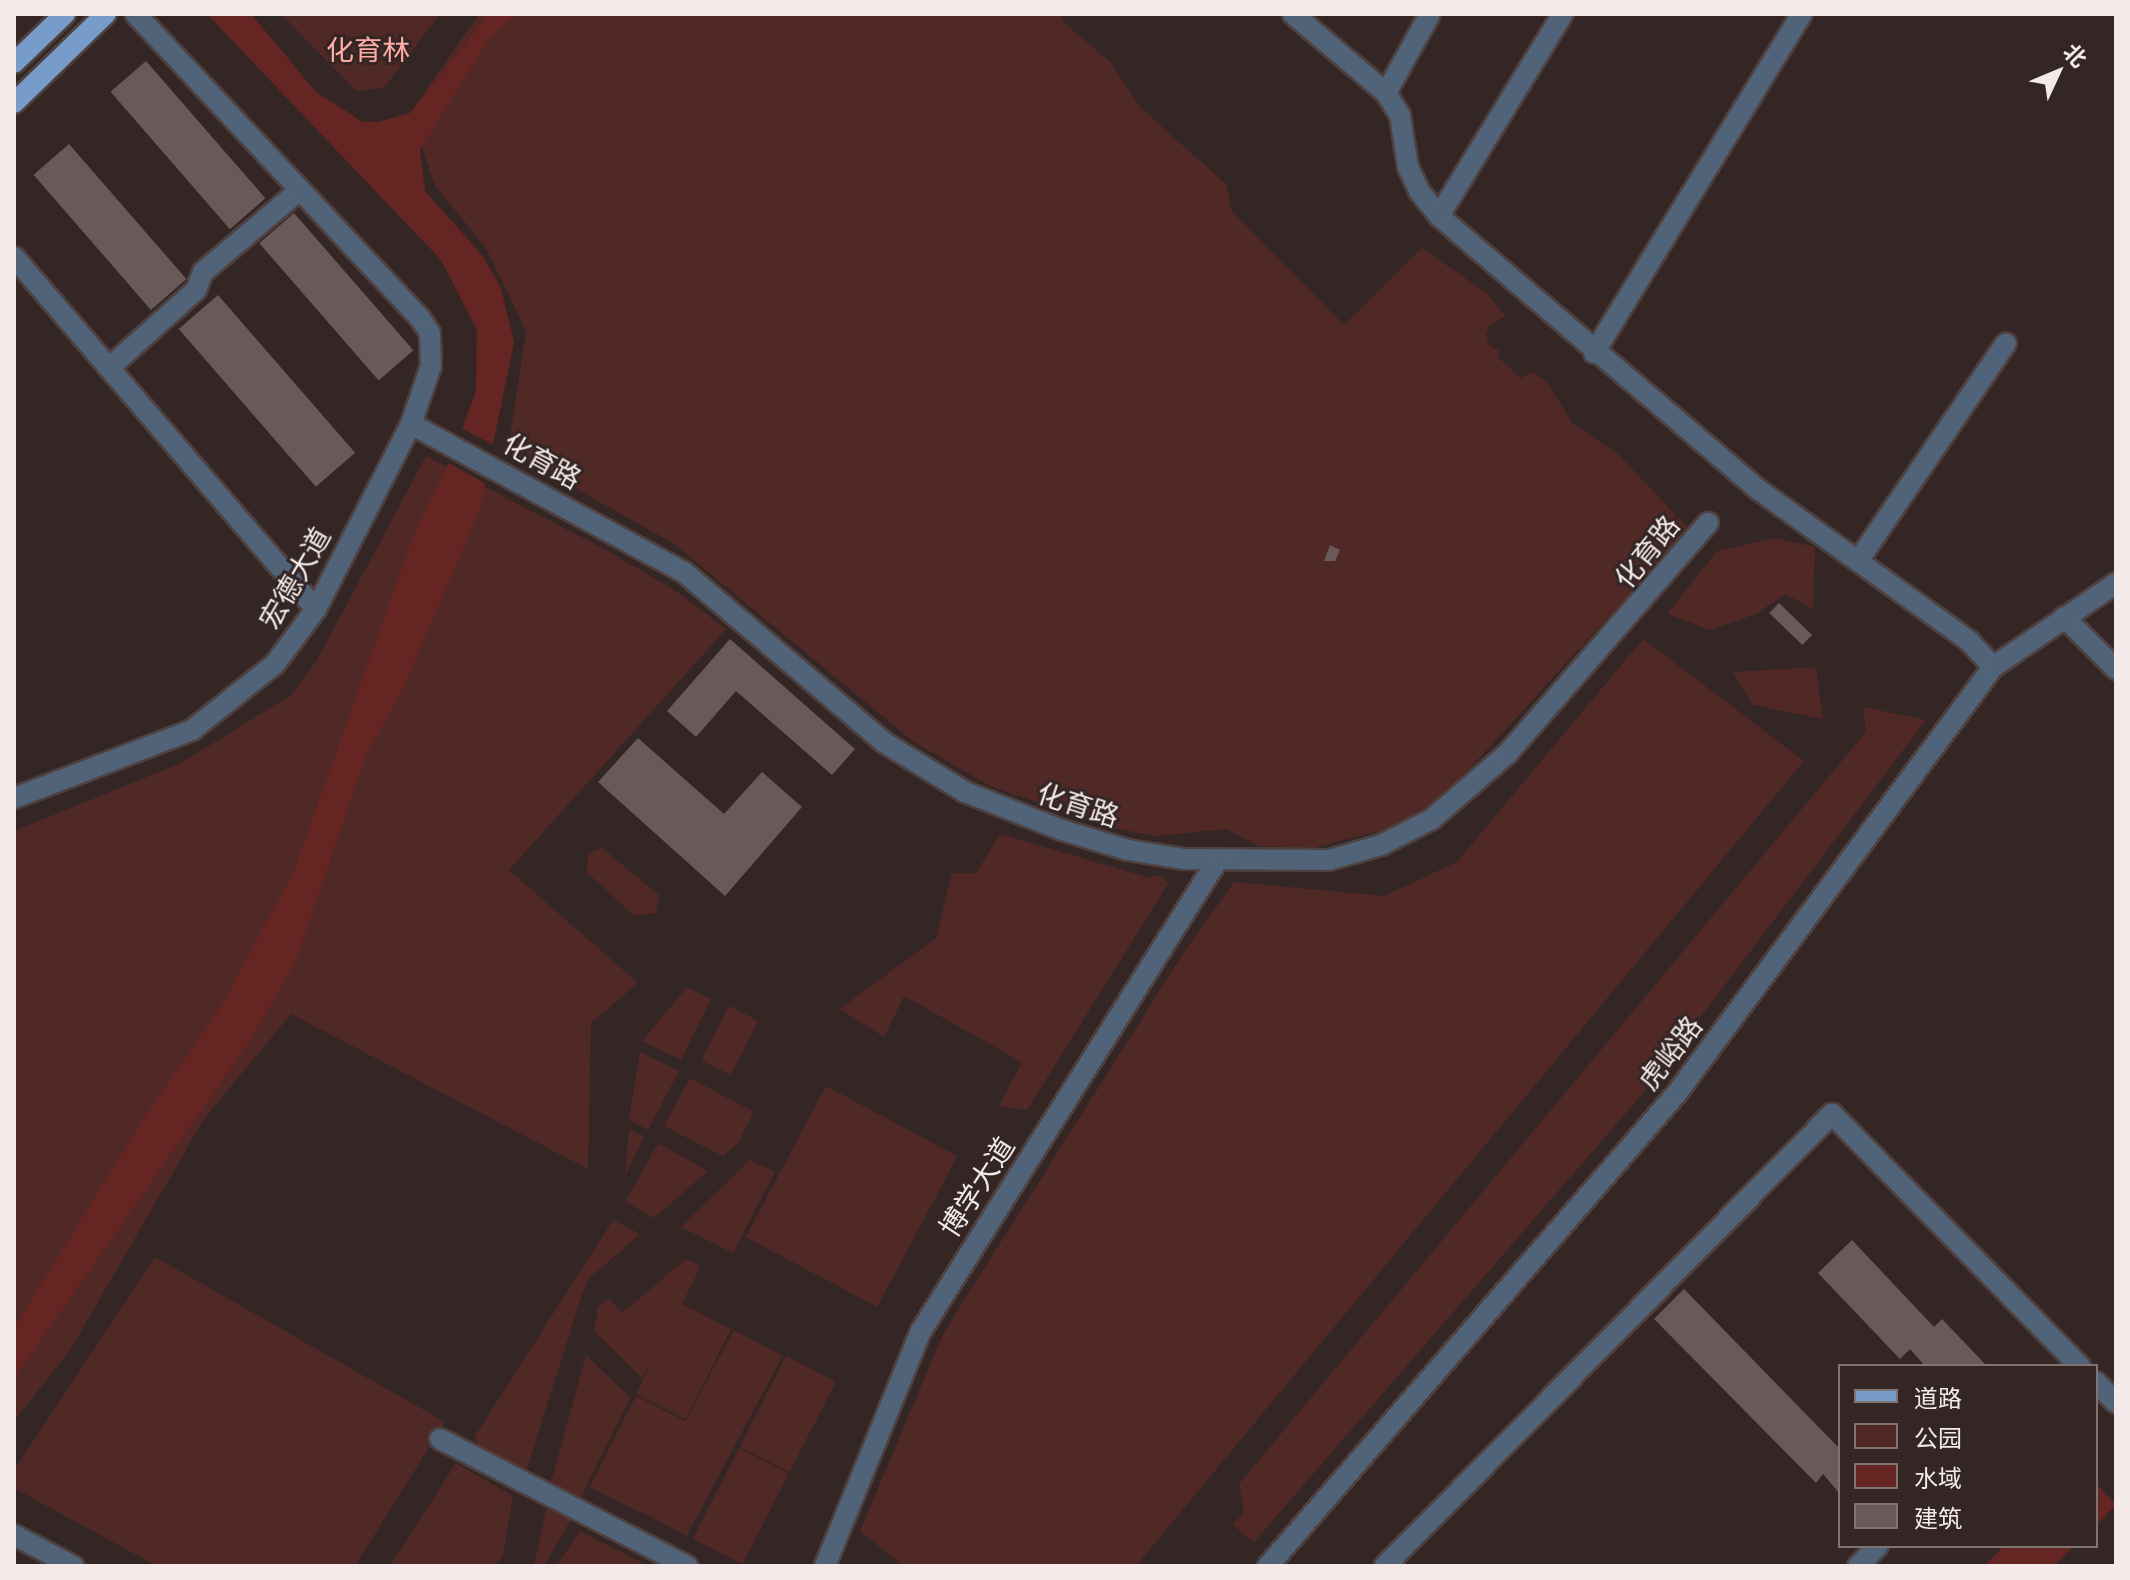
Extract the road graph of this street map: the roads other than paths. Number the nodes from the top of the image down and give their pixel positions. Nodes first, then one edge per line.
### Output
1 (65, 14) edge
2 (106, 14) edge
3 (136, 14) edge
4 (1293, 14) edge
5 (1430, 14) edge
6 (1563, 14) edge
7 (1802, 14) edge
8 (14, 63) edge
9 (1386, 93) junction
10 (14, 103) edge
11 (299, 191) junction
12 (1439, 216) junction
13 (14, 257) edge
14 (2006, 343) dead end
15 (1594, 353) junction
16 (109, 368) junction
17 (411, 424) junction
18 (1708, 523) dead end
19 (1858, 561) junction
20 (2116, 583) edge
21 (316, 609) junction
22 (2064, 617) junction
23 (1993, 667) junction
24 (2116, 669) edge
25 (14, 798) edge
26 (1217, 861) junction
27 (2071, 1363) edge
28 (2098, 1384) edge
29 (2116, 1403) edge
30 (440, 1439) dead end
31 (14, 1535) edge
32 (1876, 1548) edge
33 (73, 1566) edge
34 (687, 1566) edge
35 (825, 1566) edge
36 (1268, 1566) edge
37 (1385, 1566) edge
38 (1858, 1566) edge

1 - 8 main road
2 - 10 main road
3 - 11 street, 宏德大道
4 - 9 street
5 - 9 street
6 - 12 street
7 - 15 street
9 - 12 street
11 - 16 street
11 - 17 street, 宏德大道
12 - 15 street
13 - 16 street
14 - 19 street
15 - 19 street
16 - 21 street
17 - 21 street, 宏德大道
17 - 26 street, 化育路
18 - 26 street, 化育路
19 - 23 street
20 - 22 street, 虎峪路
21 - 25 street, 宏德大道
22 - 23 street, 虎峪路
22 - 24 street
23 - 36 street, 虎峪路
26 - 35 street, 博学大道
27 - 37 street
28 - 29 street
30 - 34 street
31 - 33 street
32 - 38 street

